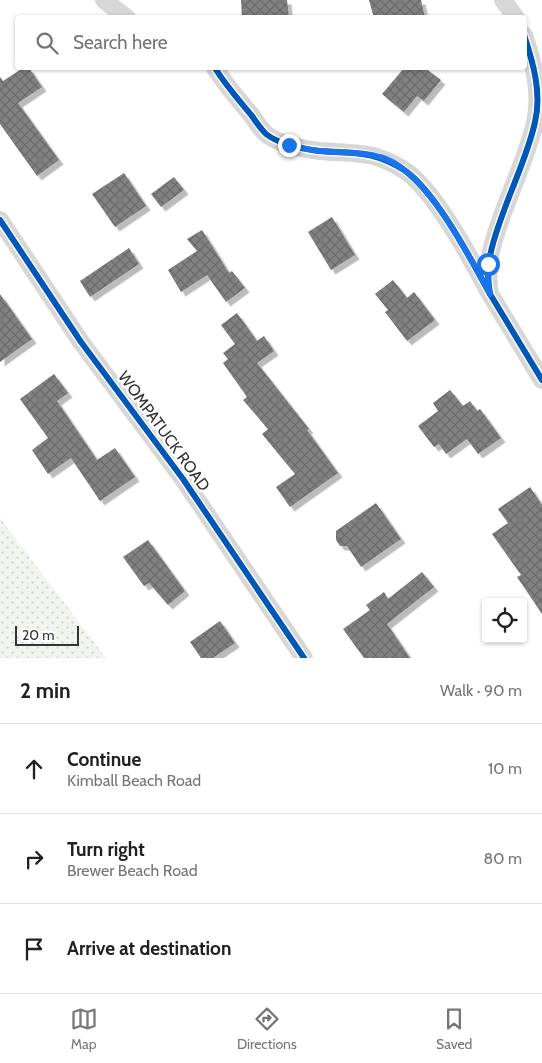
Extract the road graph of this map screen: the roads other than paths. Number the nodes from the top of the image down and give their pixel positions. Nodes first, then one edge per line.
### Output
1 (104, 0) edge
2 (503, 0) edge
3 (123, 15) edge
4 (514, 15) edge
5 (527, 45) edge
6 (217, 70) edge
7 (0, 220) edge
8 (490, 294) junction
9 (542, 380) edge
10 (304, 658) edge

1 - 3 street
2 - 4 street
5 - 8 street
6 - 8 street
7 - 10 street, WOMPATUCK ROAD
8 - 9 street

